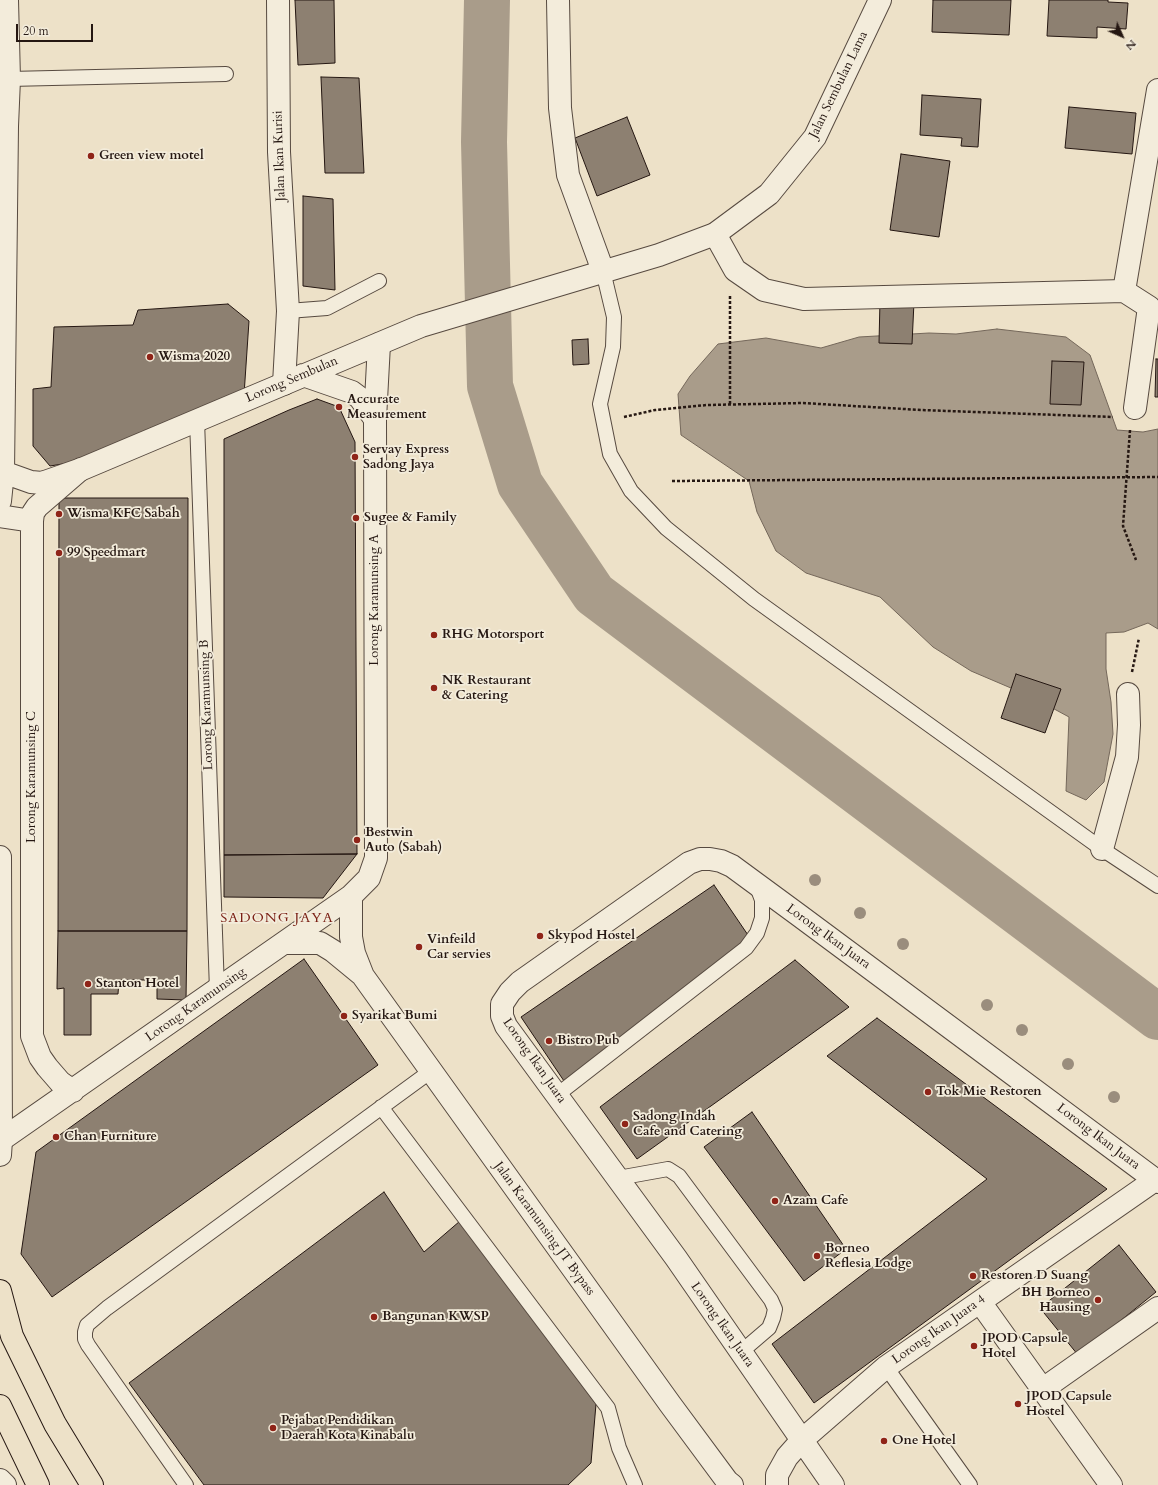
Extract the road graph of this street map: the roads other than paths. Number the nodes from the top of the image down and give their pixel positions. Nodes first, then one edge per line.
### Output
1 (7, 0) edge
2 (278, 0) edge
3 (558, 0) edge
4 (880, 0) edge
5 (226, 74) dead end
6 (9, 79) junction
7 (1158, 90) edge
8 (715, 234) junction
9 (594, 274) junction
10 (379, 281) dead end
11 (1124, 291) junction
12 (1153, 307) edge
13 (288, 311) junction
14 (380, 344) junction
15 (294, 379) junction
16 (1132, 417) road end
17 (375, 419) junction
18 (197, 420) junction
19 (82, 469) junction
20 (3, 472) junction
21 (0, 501) edge
22 (0, 516) edge
23 (32, 521) junction
24 (1128, 694) road end
25 (1102, 849) junction
26 (0, 857) edge
27 (376, 858) joint
28 (756, 884) junction
29 (1158, 886) edge
30 (351, 896) junction
31 (284, 943) junction
32 (363, 976) junction
33 (217, 990) junction
34 (431, 1071) junction
35 (73, 1091) junction
36 (557, 1094) junction
37 (381, 1107) junction
38 (1, 1148) edge
39 (618, 1178) junction
40 (1157, 1181) edge
41 (0, 1291) edge
42 (980, 1302) junction
43 (1158, 1308) edge
44 (742, 1352) junction
45 (886, 1367) junction
46 (1043, 1388) junction
47 (0, 1406) edge
48 (802, 1440) junction
49 (0, 1480) edge
50 (729, 1484) edge
51 (6, 1485) edge
52 (38, 1485) edge
53 (92, 1485) edge
54 (186, 1485) edge
55 (635, 1485) edge
56 (777, 1485) edge
57 (833, 1485) edge
58 (970, 1485) edge
59 (1111, 1485) edge

1 - 6 street
2 - 13 street, Jalan Ikan Kurisi
3 - 9 street
4 - 8 street, Jalan Sembulan Lama
5 - 6 lane
6 - 20 street
7 - 11 street
8 - 9 street, Jalan Sembulan Lama
8 - 11 street
9 - 14 street, Lorong Sembulan
9 - 25 lane
10 - 13 lane
11 - 12 street
12 - 16 street
13 - 15 street, Jalan Ikan Kurisi
14 - 15 street, Lorong Sembulan
14 - 17 street, Lorong Karamunsing A
15 - 17 street
15 - 18 street, Lorong Sembulan
17 - 27 street, Lorong Karamunsing A
18 - 19 street, Lorong Sembulan
18 - 33 lane, Lorong Karamunsing B
19 - 20 street, Lorong Sembulan
19 - 23 street, Lorong Karamunsing C
20 - 21 street
22 - 23 street
23 - 35 street, Lorong Karamunsing C
24 - 25 street
25 - 29 lane
26 - 38 street
27 - 30 street, Lorong Karamunsing
28 - 36 lane
28 - 36 street, Lorong Ikan Juara
28 - 40 street, Lorong Ikan Juara
30 - 31 street, Lorong Karamunsing
30 - 32 street
31 - 32 street
31 - 33 street, Lorong Karamunsing
32 - 34 street, Jalan Karamunsing JT Bypass
33 - 35 street, Lorong Karamunsing
34 - 37 lane
34 - 50 street, Jalan Karamunsing JT Bypass
35 - 38 street, Lorong Karamunsing
36 - 39 street, Lorong Ikan Juara
37 - 54 lane
37 - 55 lane
39 - 44 street, Lorong Ikan Juara
39 - 44 lane
40 - 42 street, Lorong Ikan Juara 4
41 - 53 main road
42 - 45 street, Lorong Ikan Juara 4
42 - 46 street
43 - 46 street
44 - 48 street, Lorong Ikan Juara
45 - 48 street, Lorong Ikan Juara 4
45 - 58 lane
46 - 59 street
47 - 52 main road
48 - 56 street, Lorong Ikan Juara 4
48 - 57 street, Lorong Ikan Juara
49 - 51 street

